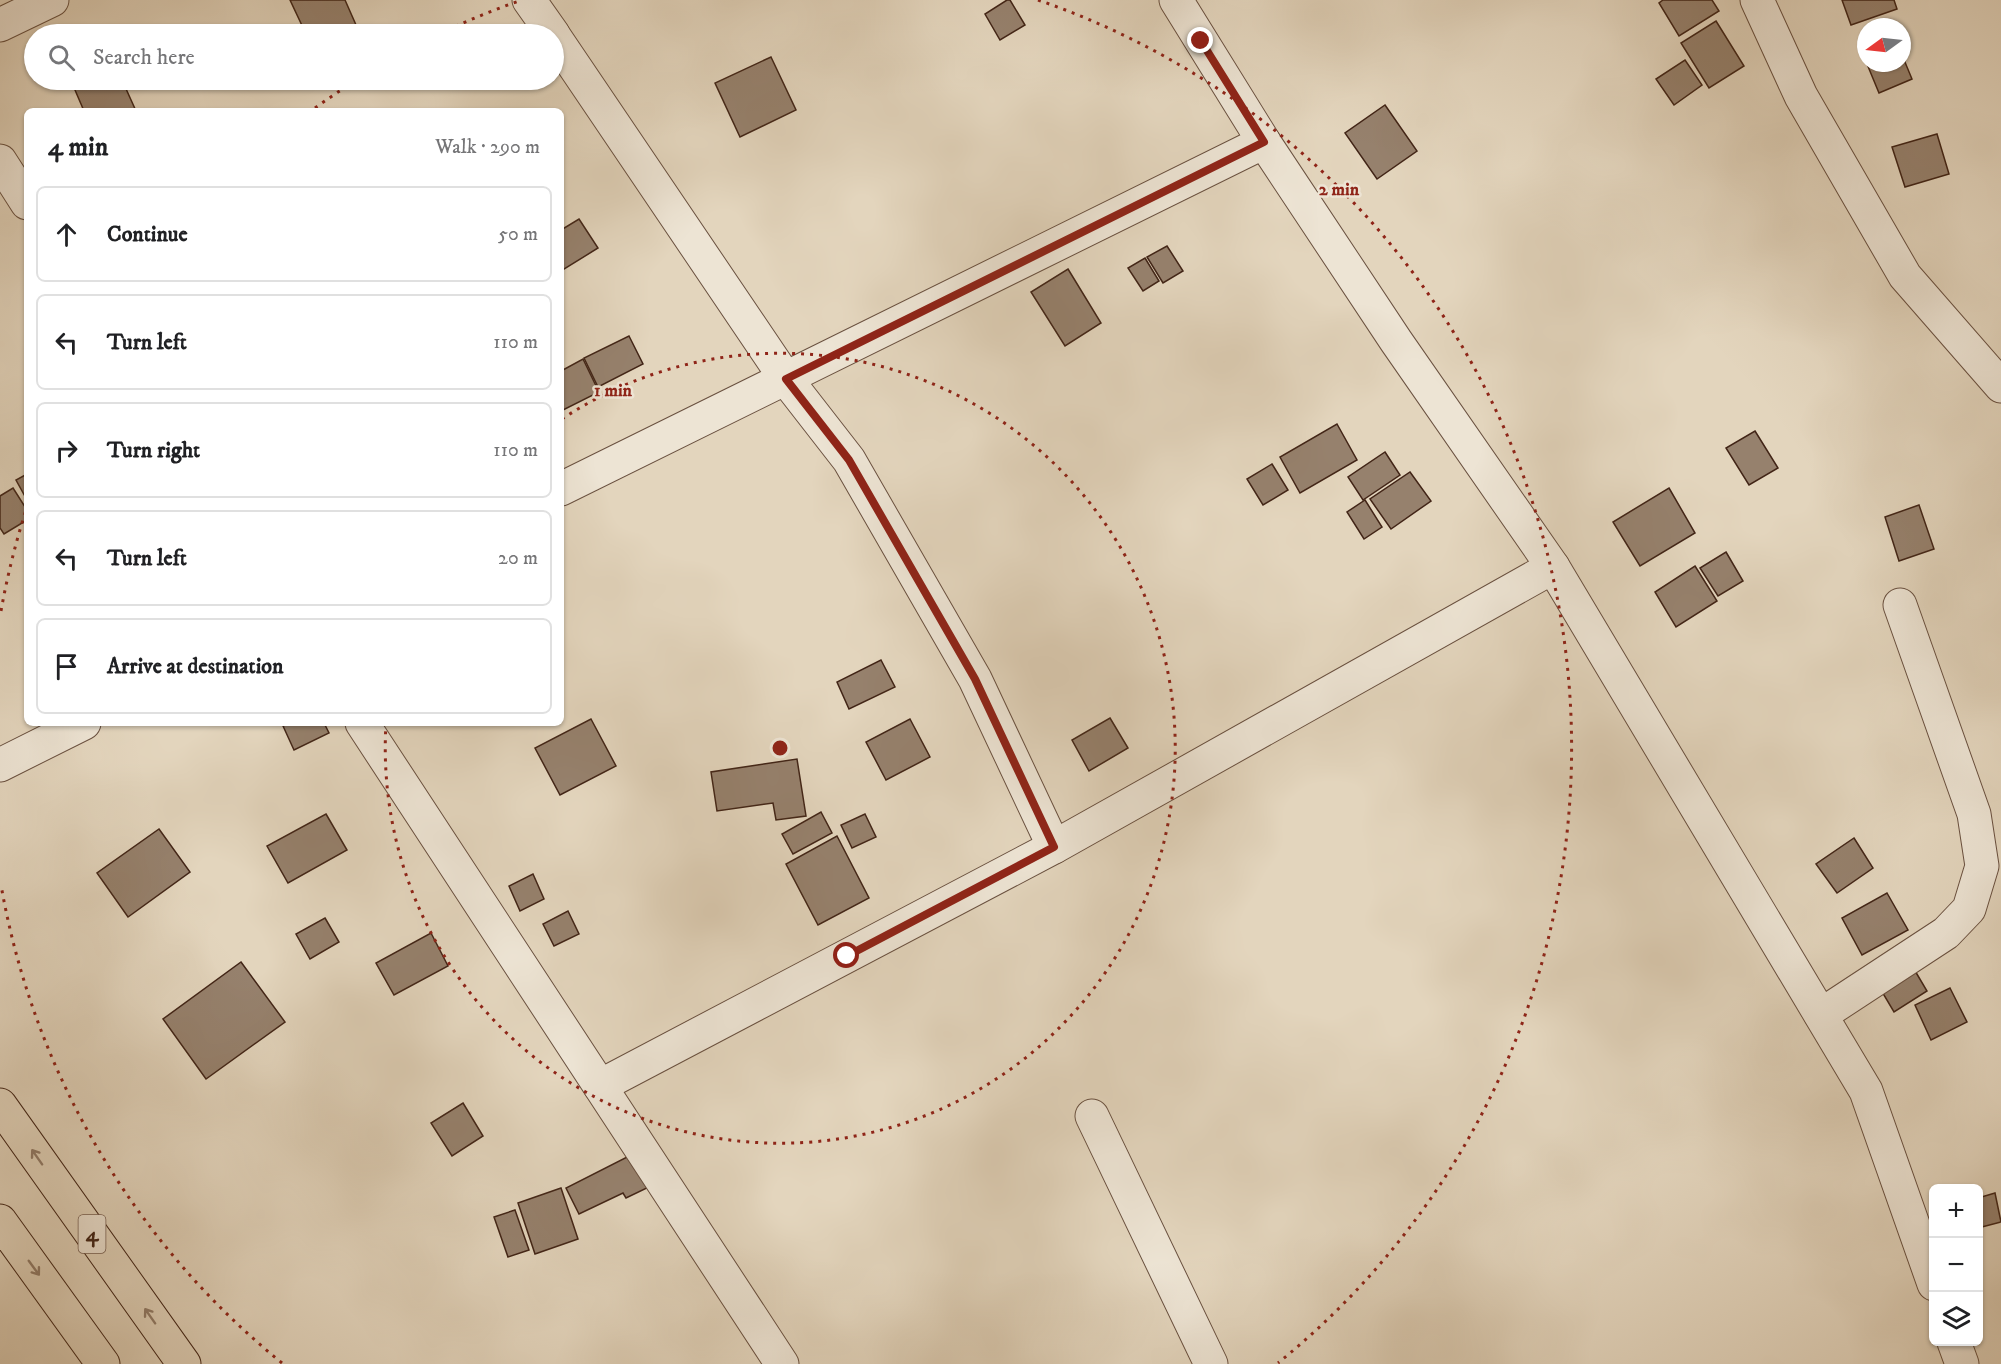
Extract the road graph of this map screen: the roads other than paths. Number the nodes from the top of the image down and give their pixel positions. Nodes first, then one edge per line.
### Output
1 (52, 0) edge
2 (529, 0) edge
3 (1176, 0) edge
4 (1757, 0) edge
5 (545, 24) edge
6 (0, 25) edge
7 (564, 51) edge
8 (1264, 142) junction
9 (0, 161) edge
10 (24, 198) edge
11 (786, 379) junction
12 (2001, 386) edge
13 (564, 488) edge
14 (1553, 567) junction
15 (1900, 604) dead end
16 (78, 726) edge
17 (364, 726) edge
18 (0, 765) edge
19 (1054, 847) junction
20 (1821, 1016) junction
21 (600, 1086) junction
22 (0, 1105) edge
23 (1092, 1116) dead end
24 (2, 1230) edge
25 (1929, 1270) edge
26 (1956, 1346) edge
27 (103, 1364) edge
28 (184, 1364) edge
29 (782, 1364) edge
30 (1211, 1364) edge
31 (1962, 1364) edge

1 - 6 street
2 - 5 street
3 - 8 street
4 - 12 street
7 - 11 street
8 - 11 street
8 - 14 street
9 - 10 street
11 - 13 street
11 - 19 street
14 - 19 street
14 - 20 street
15 - 20 street
16 - 18 street
17 - 21 street
19 - 21 street
20 - 25 street
21 - 29 street
28 -> 22 highway, 4
23 - 30 street
24 -> 27 highway
26 - 31 street

